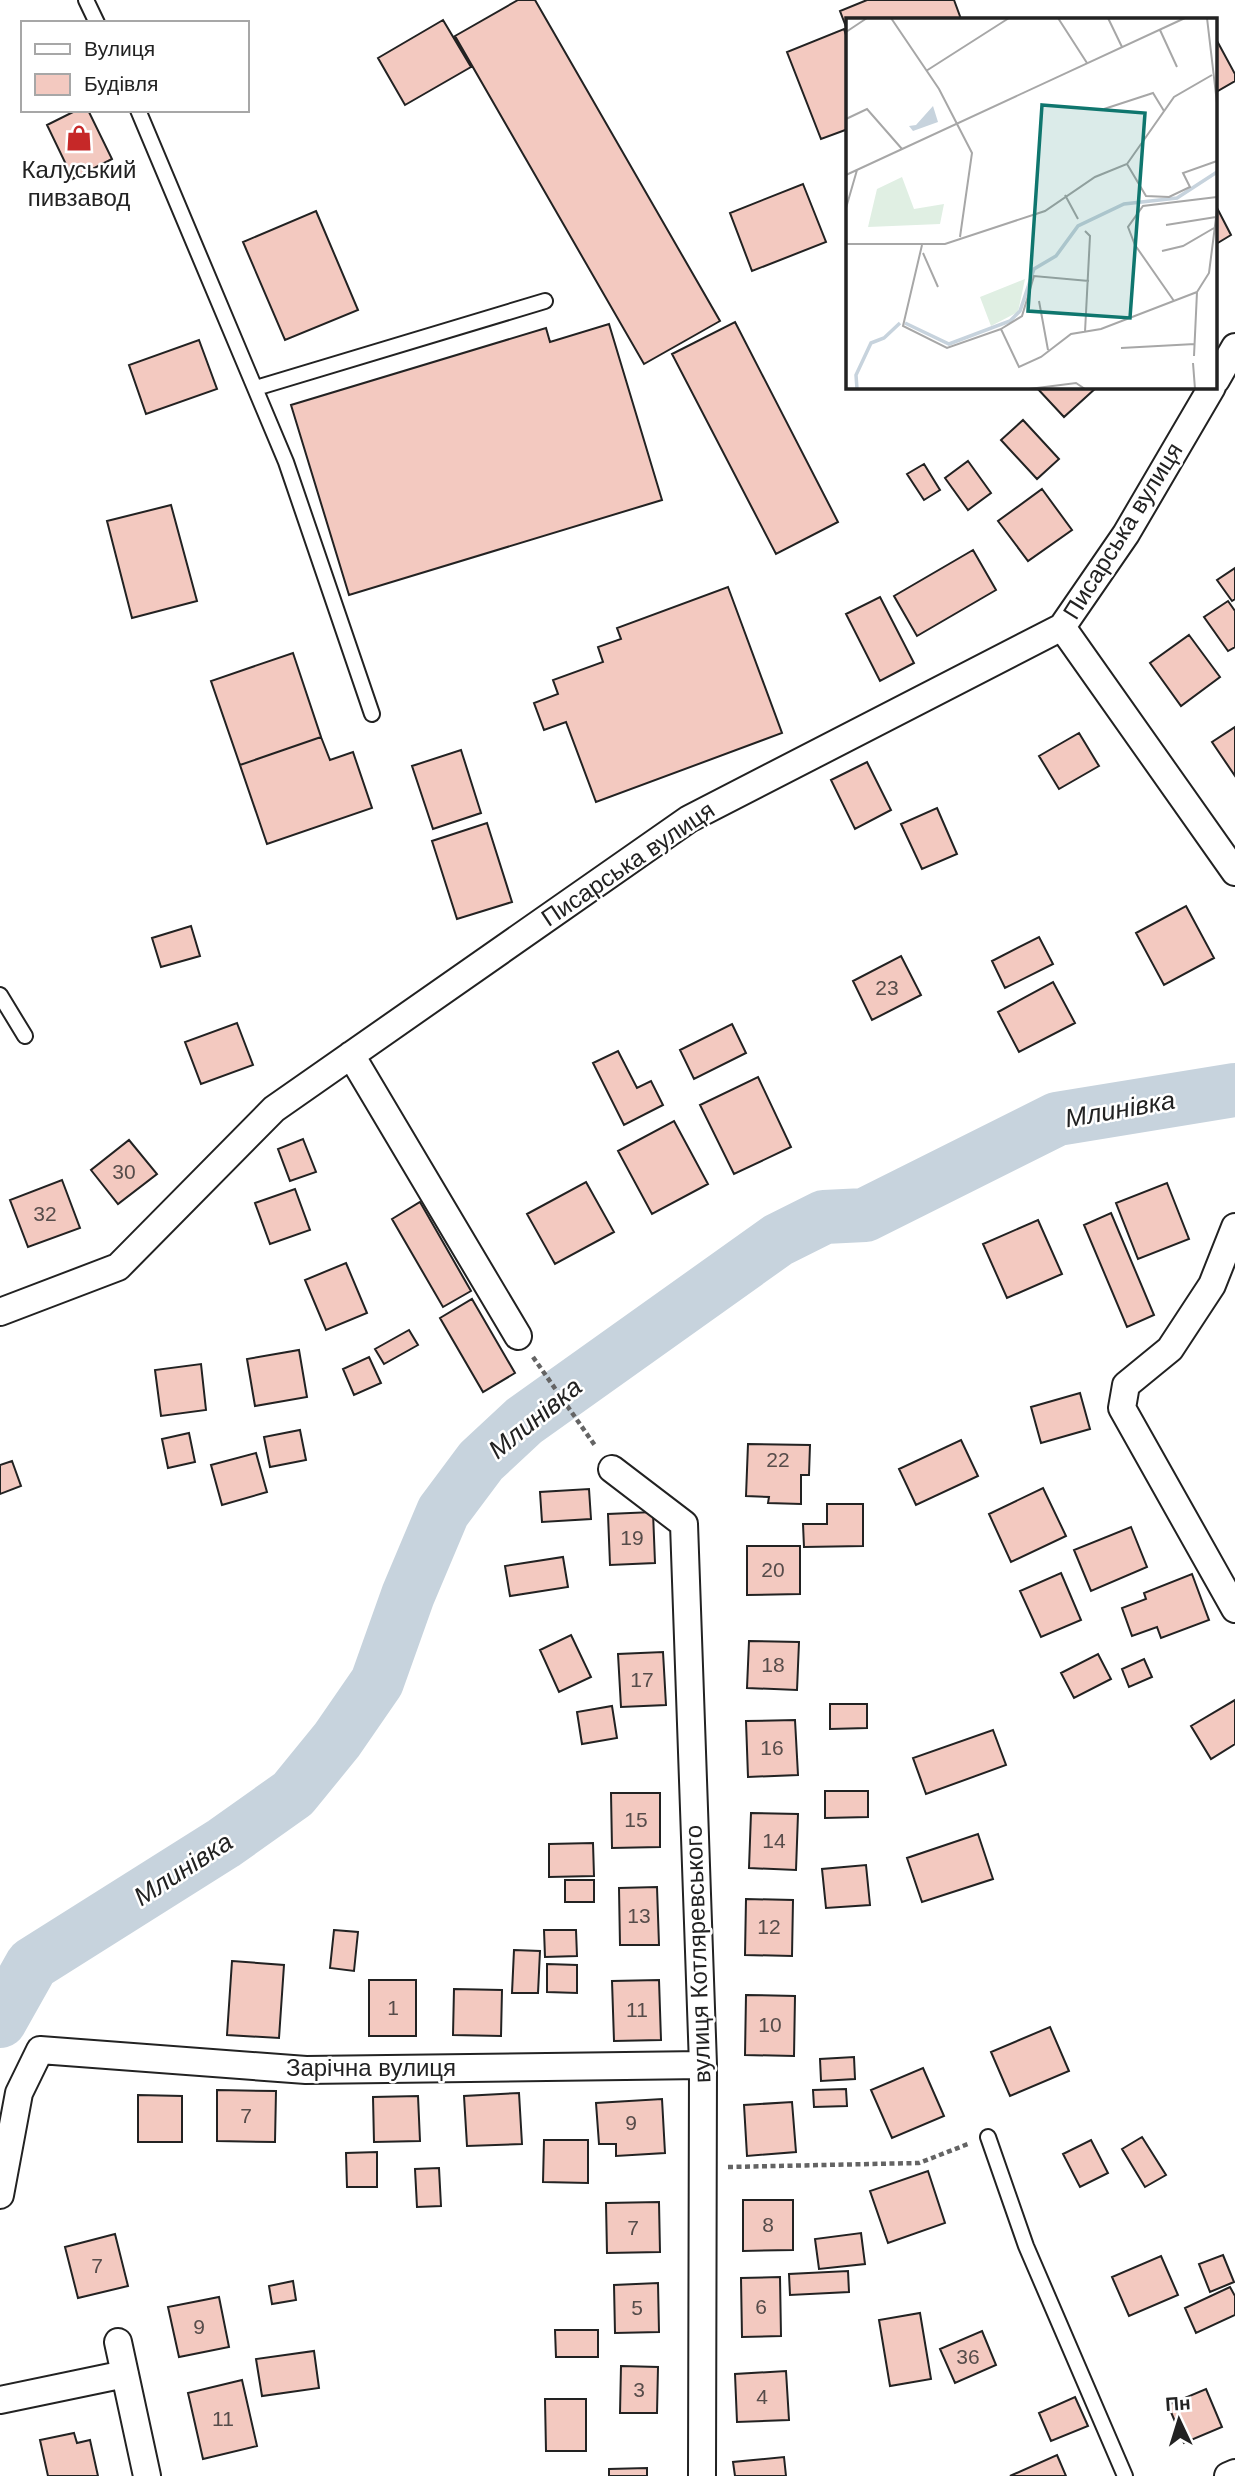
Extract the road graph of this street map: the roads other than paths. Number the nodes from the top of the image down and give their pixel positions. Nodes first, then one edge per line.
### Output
1 (86, 0) edge
2 (96, 21) edge
3 (139, 112) edge
4 (545, 301) dead end
5 (1235, 347) edge
6 (1218, 377) edge
7 (256, 388) junction
8 (1211, 388) edge
9 (1062, 627) junction
10 (372, 714) dead end
11 (1235, 872) edge
12 (0, 995) edge
13 (25, 1035) dead end
14 (351, 1055) junction
15 (1235, 1227) edge
16 (0, 1312) edge
17 (518, 1336) road end
18 (612, 1469) road end
19 (1235, 1609) edge
20 (702, 2065) junction
21 (988, 2137) road end
22 (0, 2195) edge
23 (118, 2342) dead end
24 (125, 2374) junction
25 (0, 2400) edge
26 (1235, 2473) edge
27 (147, 2476) edge
28 (702, 2476) edge
29 (1125, 2476) edge
30 (1228, 2476) edge

1 - 2 lane
3 - 7 lane
4 - 7 lane
5 - 6 street
7 - 10 lane
8 - 9 street, Писарська вулиця
9 - 11 street
9 - 14 street, Писарська вулиця
12 - 13 lane
14 - 16 street, Писарська вулиця
14 - 17 street
15 - 19 street
18 - 20 street, вулиця Котляревського
20 - 22 street, Зарічна вулиця
20 - 28 street, вулиця Котляревського
21 - 29 lane
23 - 24 street
24 - 25 street
24 - 27 street
26 - 30 street

